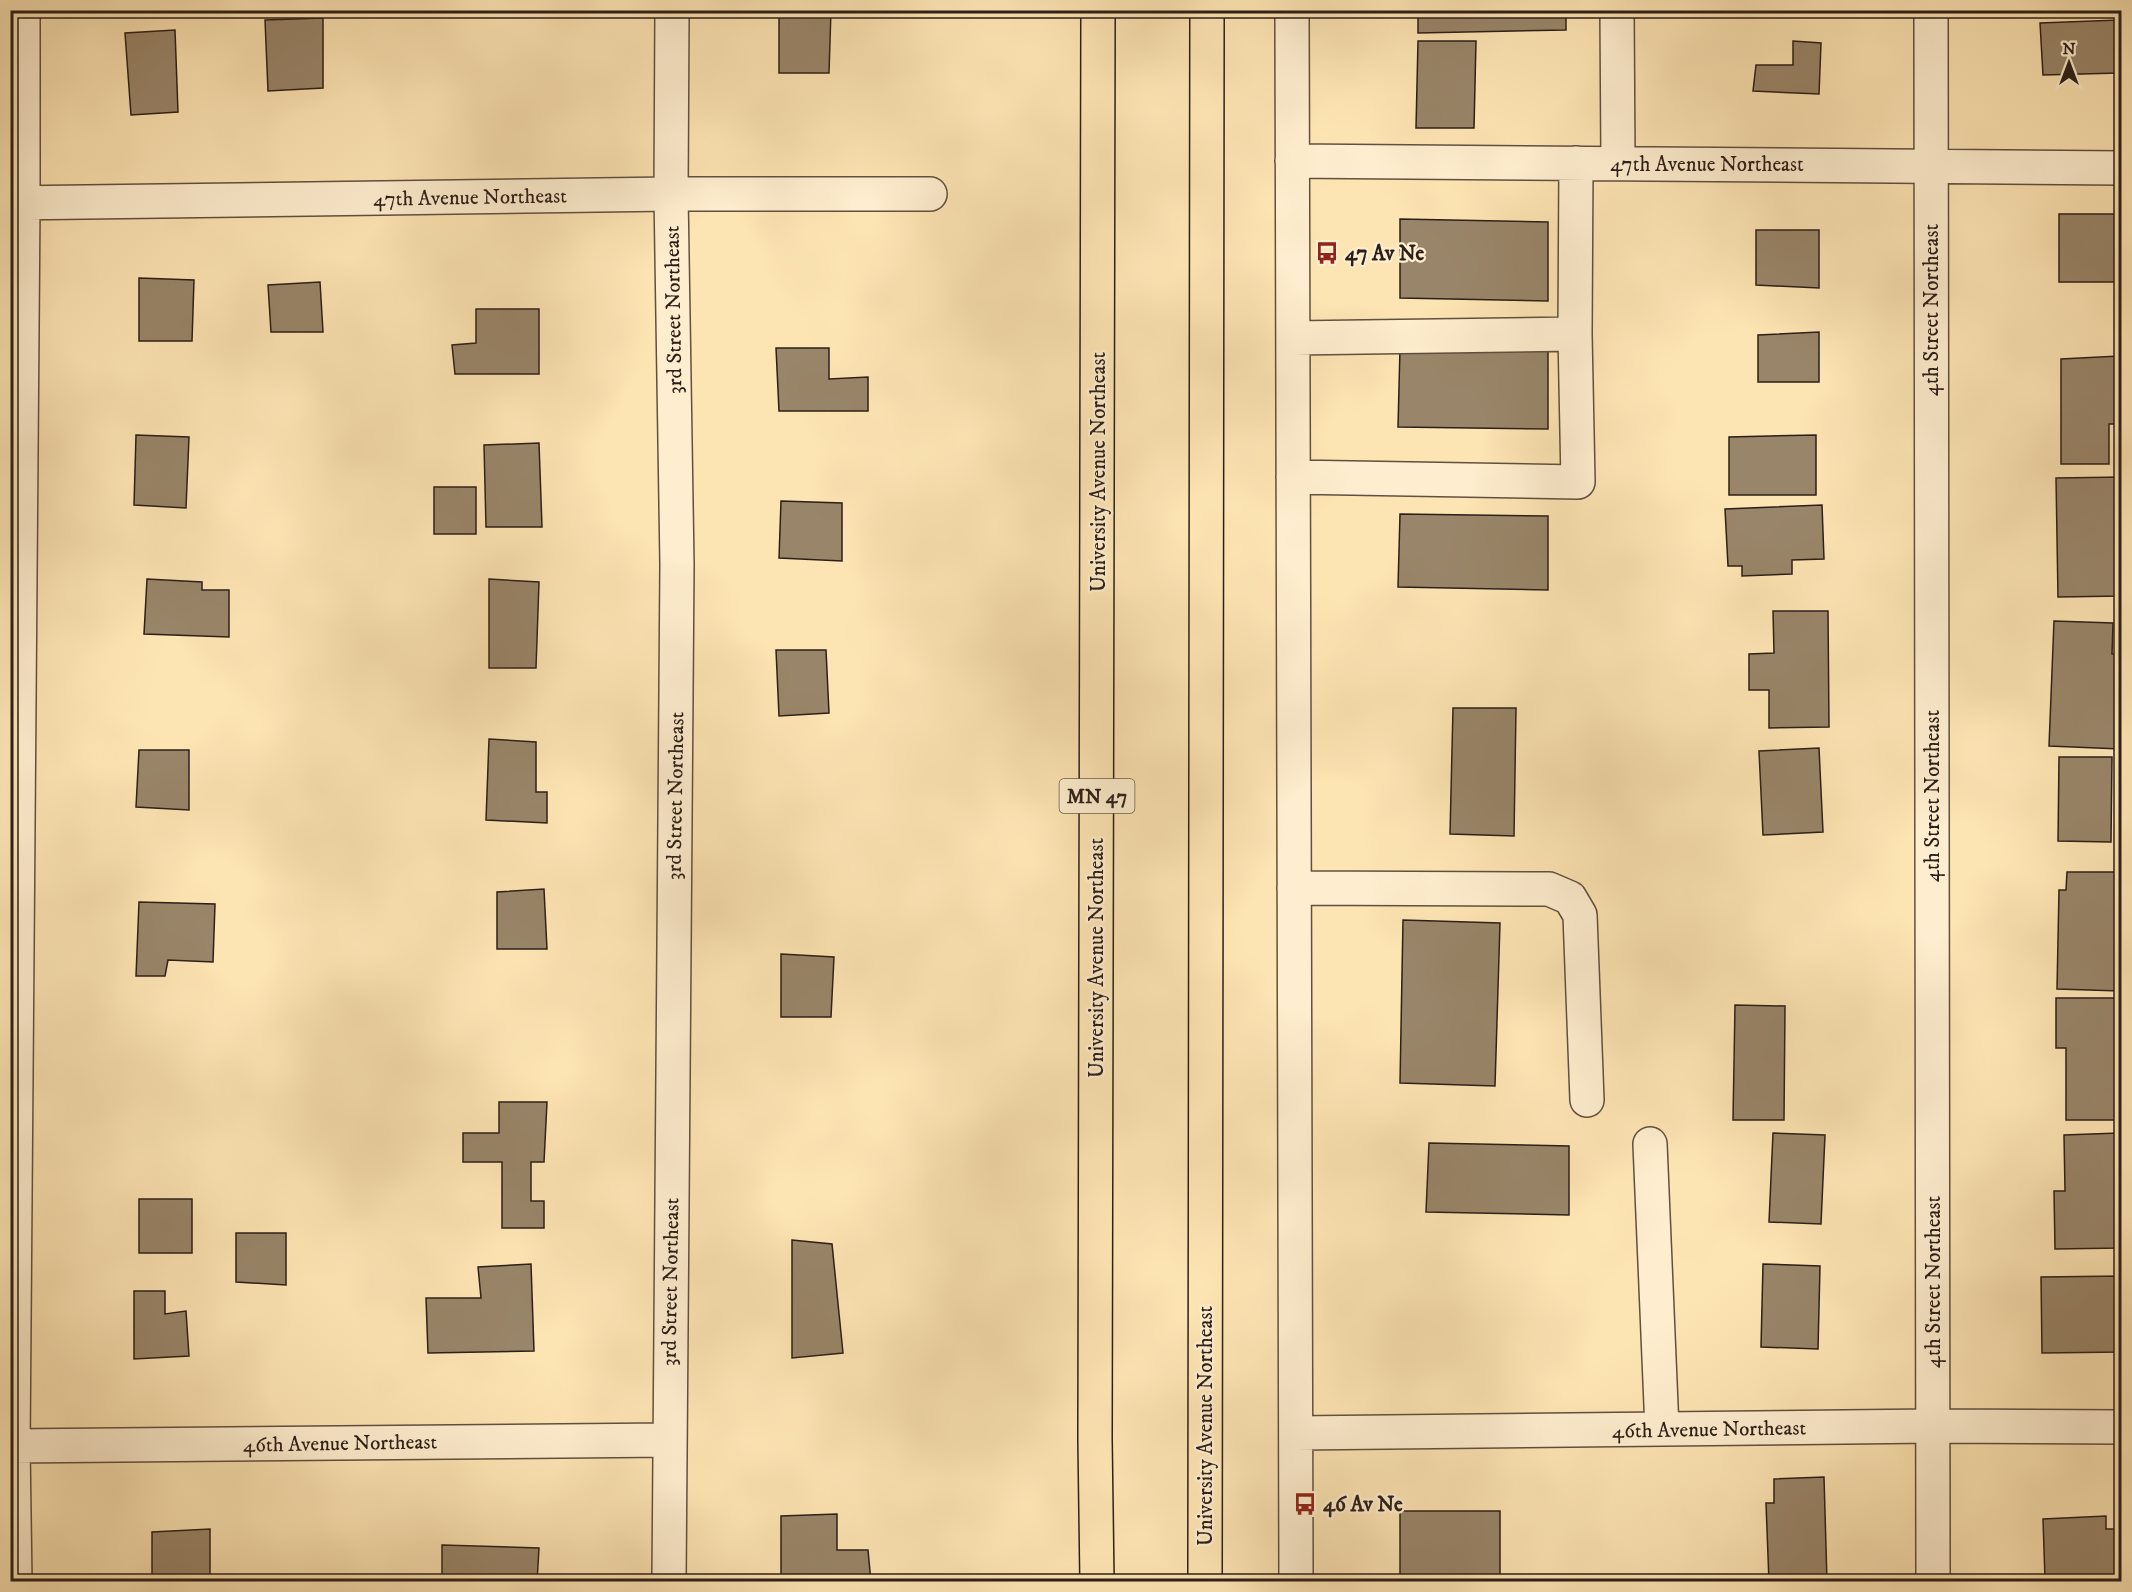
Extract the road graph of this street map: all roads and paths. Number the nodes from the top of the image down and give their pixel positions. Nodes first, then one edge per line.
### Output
1 (22, 10) edge
2 (672, 10) edge
3 (1098, 10) edge
4 (1207, 10) edge
5 (1292, 10) edge
6 (1617, 10) edge
7 (1931, 10) edge
8 (1292, 161) junction
9 (1576, 163) junction
10 (1618, 163) junction
11 (1931, 166) junction
12 (2121, 168) edge
13 (671, 194) junction
14 (930, 194) dead end
15 (17, 203) edge
16 (1575, 334) junction
17 (1293, 338) junction
18 (1293, 477) junction
19 (1294, 888) junction
20 (1587, 1100) dead end
21 (1650, 1144) dead end
22 (1933, 1426) junction
23 (2121, 1427) edge
24 (1662, 1429) junction
25 (1296, 1433) junction
26 (669, 1440) junction
27 (12, 1446) edge
28 (15, 1581) edge
29 (669, 1581) edge
30 (1097, 1581) edge
31 (1205, 1581) edge
32 (1296, 1581) edge
33 (1933, 1581) edge

1 - 15 street
2 - 13 street, 3rd Street Northeast
3 - 30 main road, University Avenue Northeast / MN 47
4 - 31 main road, University Avenue Northeast
5 - 8 street
6 - 10 street
7 - 11 street, 4th Street Northeast
8 - 9 street, 47th Avenue Northeast
8 - 17 street
9 - 10 street, 47th Avenue Northeast
9 - 16 street
10 - 11 street, 47th Avenue Northeast
11 - 12 street, 47th Avenue Northeast
11 - 22 street, 4th Street Northeast
13 - 14 street, 47th Avenue Northeast
13 - 15 street, 47th Avenue Northeast
13 - 26 street, 3rd Street Northeast
15 - 27 street
16 - 17 street
16 - 18 street
17 - 18 street
18 - 19 street
19 - 20 street
19 - 25 street
21 - 24 street
22 - 23 street, 46th Avenue Northeast
22 - 24 street, 46th Avenue Northeast
22 - 33 street, 4th Street Northeast
24 - 25 street, 46th Avenue Northeast
25 - 32 street
26 - 27 street, 46th Avenue Northeast
26 - 29 street, 3rd Street Northeast
27 - 28 street

